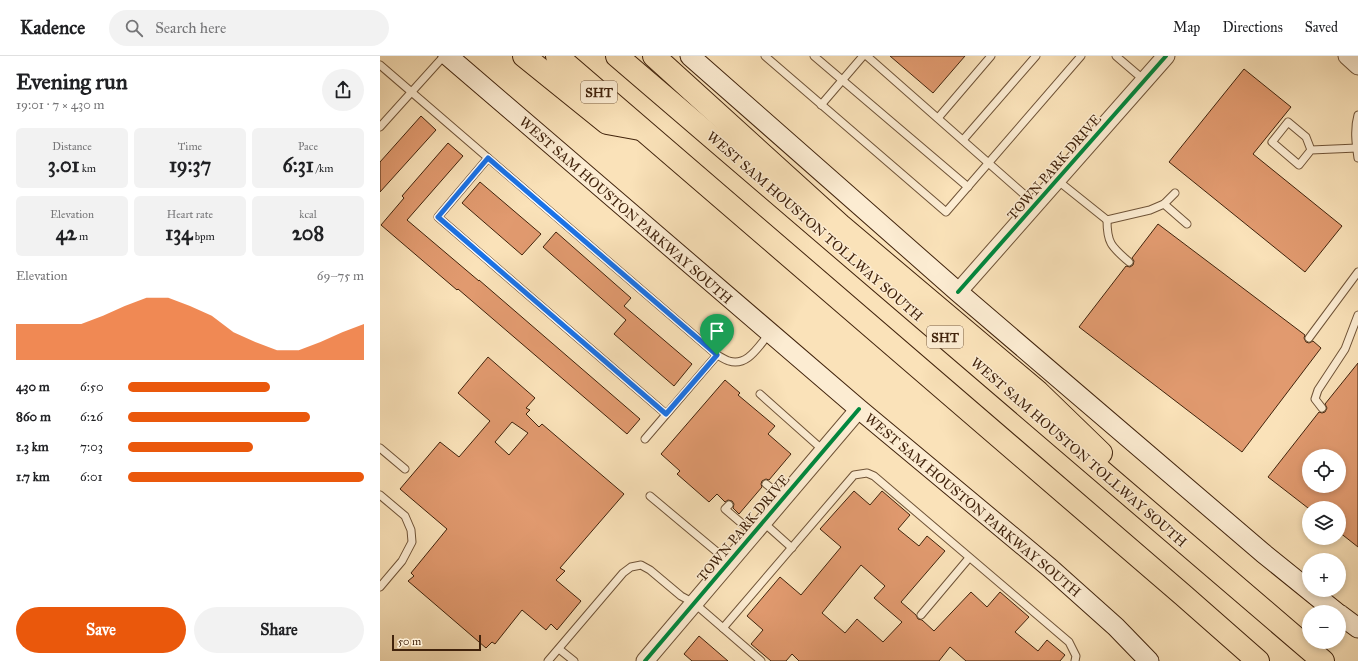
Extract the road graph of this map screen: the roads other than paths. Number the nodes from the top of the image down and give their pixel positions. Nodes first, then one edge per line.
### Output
1 (444, 56) edge
2 (448, 56) edge
3 (524, 56) edge
4 (556, 56) edge
5 (617, 56) edge
6 (654, 56) edge
7 (690, 56) edge
8 (765, 56) edge
9 (814, 56) edge
10 (863, 56) edge
11 (867, 56) edge
12 (991, 56) edge
13 (1036, 56) edge
14 (1081, 56) edge
15 (1116, 56) edge
16 (1166, 56) edge
17 (1347, 56) edge
18 (380, 65) edge
19 (1358, 66) edge
20 (842, 80) junction
21 (1144, 80) junction
22 (411, 92) junction
23 (821, 105) junction
24 (1358, 115) edge
25 (938, 118) junction
26 (380, 127) edge
27 (641, 129) junction
28 (964, 140) junction
29 (1357, 148) junction
30 (1311, 150) junction
31 (488, 158) junction
32 (1358, 158) edge
33 (988, 163) junction
34 (1057, 180) junction
35 (968, 187) junction
36 (1175, 193) dead end
37 (1035, 204) junction
38 (1164, 204) junction
39 (1107, 220) junction
40 (1187, 224) dead end
41 (1129, 262) dead end
42 (1358, 272) edge
43 (958, 292) junction
44 (1358, 316) edge
45 (770, 333) junction
46 (1309, 338) dead end
47 (717, 355) junction
48 (760, 394) dead end
49 (1322, 408) dead end
50 (859, 409) junction
51 (666, 414) junction
52 (645, 439) dead end
53 (380, 448) edge
54 (824, 451) junction
55 (405, 469) dead end
56 (766, 484) dead end
57 (380, 495) edge
58 (650, 496) dead end
59 (784, 498) junction
60 (729, 505) dead end
61 (758, 528) junction
62 (792, 548) junction
63 (969, 558) junction
64 (728, 562) junction
65 (380, 588) edge
66 (694, 604) junction
67 (1327, 605) edge
68 (921, 615) dead end
69 (1272, 618) junction
70 (1346, 619) edge
71 (723, 628) junction
72 (1358, 628) edge
73 (559, 649) junction
74 (548, 661) edge
75 (574, 661) edge
76 (645, 661) edge
77 (761, 661) edge
78 (1075, 661) edge
79 (1149, 661) edge
80 (1258, 661) edge
81 (1323, 661) edge

1 - 22 lane
2 - 45 main road, WEST SAM HOUSTON PARKWAY SOUTH
3 - 27 highway
4 - 27 highway, SHT
5 - 69 highway, WEST SAM HOUSTON TOLLWAY SOUTH / SHT
6 - 69 highway
7 - 43 main road
8 - 23 lane
9 - 20 lane
10 - 20 lane
11 - 25 lane
12 - 25 lane
13 - 28 lane
14 - 33 lane
15 - 21 lane
16 - 21 street, TOWN PARK DRIVE
17 - 19 street
18 - 22 lane
20 - 23 lane
20 - 35 lane
21 - 34 street, TOWN PARK DRIVE
22 - 26 lane
22 - 31 lane
23 - 35 lane
24 - 29 lane
25 - 28 lane
27 - 80 highway, SHT
28 - 33 lane
29 - 30 lane
29 - 32 lane
30 - 30 lane
31 - 47 lane
31 - 51 lane
33 - 35 lane
33 - 37 lane
34 - 37 street, TOWN PARK DRIVE
34 - 39 lane
36 - 38 lane
37 - 43 street, TOWN PARK DRIVE
38 - 39 lane
38 - 40 lane
39 - 41 lane
42 - 46 lane
43 - 67 main road
44 - 49 lane
45 - 47 lane
45 - 50 main road, WEST SAM HOUSTON PARKWAY SOUTH
47 - 51 lane
48 - 54 lane
50 - 54 street, TOWN PARK DRIVE
50 - 79 main road, WEST SAM HOUSTON PARKWAY SOUTH
51 - 52 lane
53 - 55 lane
54 - 59 street, TOWN PARK DRIVE
56 - 59 lane
57 - 65 lane
58 - 64 lane
59 - 61 street, TOWN PARK DRIVE
60 - 61 lane
61 - 62 lane
61 - 64 street, TOWN PARK DRIVE
62 - 63 lane
62 - 71 lane
63 - 68 lane
63 - 78 lane
64 - 66 street, TOWN PARK DRIVE
66 - 71 lane
66 - 73 lane
66 - 76 street, TOWN PARK DRIVE
69 - 81 highway, WEST SAM HOUSTON TOLLWAY SOUTH / SHT
70 - 72 main road
71 - 77 lane
73 - 74 lane
73 - 75 lane

